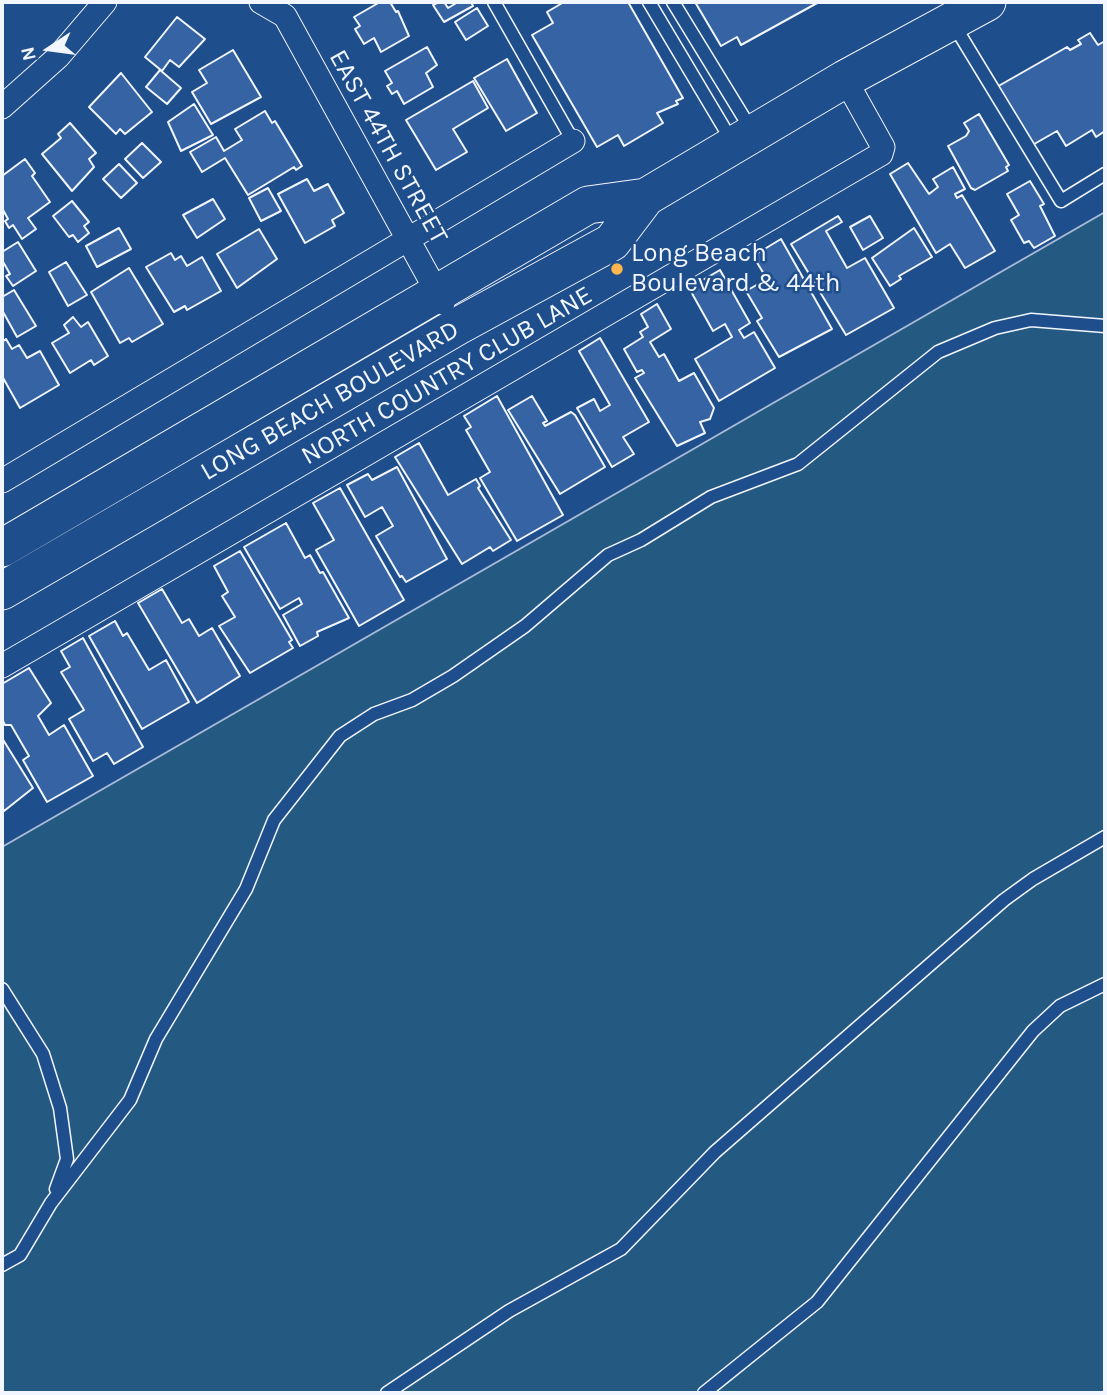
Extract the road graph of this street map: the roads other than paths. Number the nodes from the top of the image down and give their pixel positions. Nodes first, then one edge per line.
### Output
1 (105, 2) edge
2 (261, 2) edge
3 (494, 2) edge
4 (649, 2) edge
5 (673, 2) edge
6 (987, 2) edge
7 (952, 22) junction
8 (845, 79) junction
9 (2, 107) edge
10 (744, 140) junction
11 (573, 141) joint
12 (1105, 174) edge
13 (646, 197) junction
14 (408, 241) junction
15 (437, 294) junction
16 (458, 326) junction
17 (1105, 326) edge
18 (2, 481) edge
19 (2, 548) edge
20 (2, 591) edge
21 (2, 666) edge
22 (1105, 838) edge
23 (1105, 984) edge
24 (2, 989) edge
25 (51, 1203) junction
26 (2, 1265) edge
27 (387, 1393) edge
28 (704, 1393) edge

1 - 9 street
2 - 14 street, EAST 44TH STREET
3 - 11 lane
4 - 10 lane
5 - 10 lane
6 - 7 main road, LONG BEACH BOULEVARD
7 - 8 main road, LONG BEACH BOULEVARD
7 - 12 lane
8 - 10 main road, LONG BEACH BOULEVARD
8 - 21 street, NORTH COUNTRY CLUB LANE
10 - 13 main road, LONG BEACH BOULEVARD
11 - 14 street
13 - 15 main road, LONG BEACH BOULEVARD
13 - 16 main road, LONG BEACH BOULEVARD
14 - 15 street, EAST 44TH STREET
14 - 18 street
15 - 16 street, EAST 44TH STREET
15 - 19 main road, LONG BEACH BOULEVARD
16 - 20 main road, LONG BEACH BOULEVARD
17 - 25 lane
22 - 27 lane
23 - 28 lane
24 - 25 lane
25 - 26 lane

